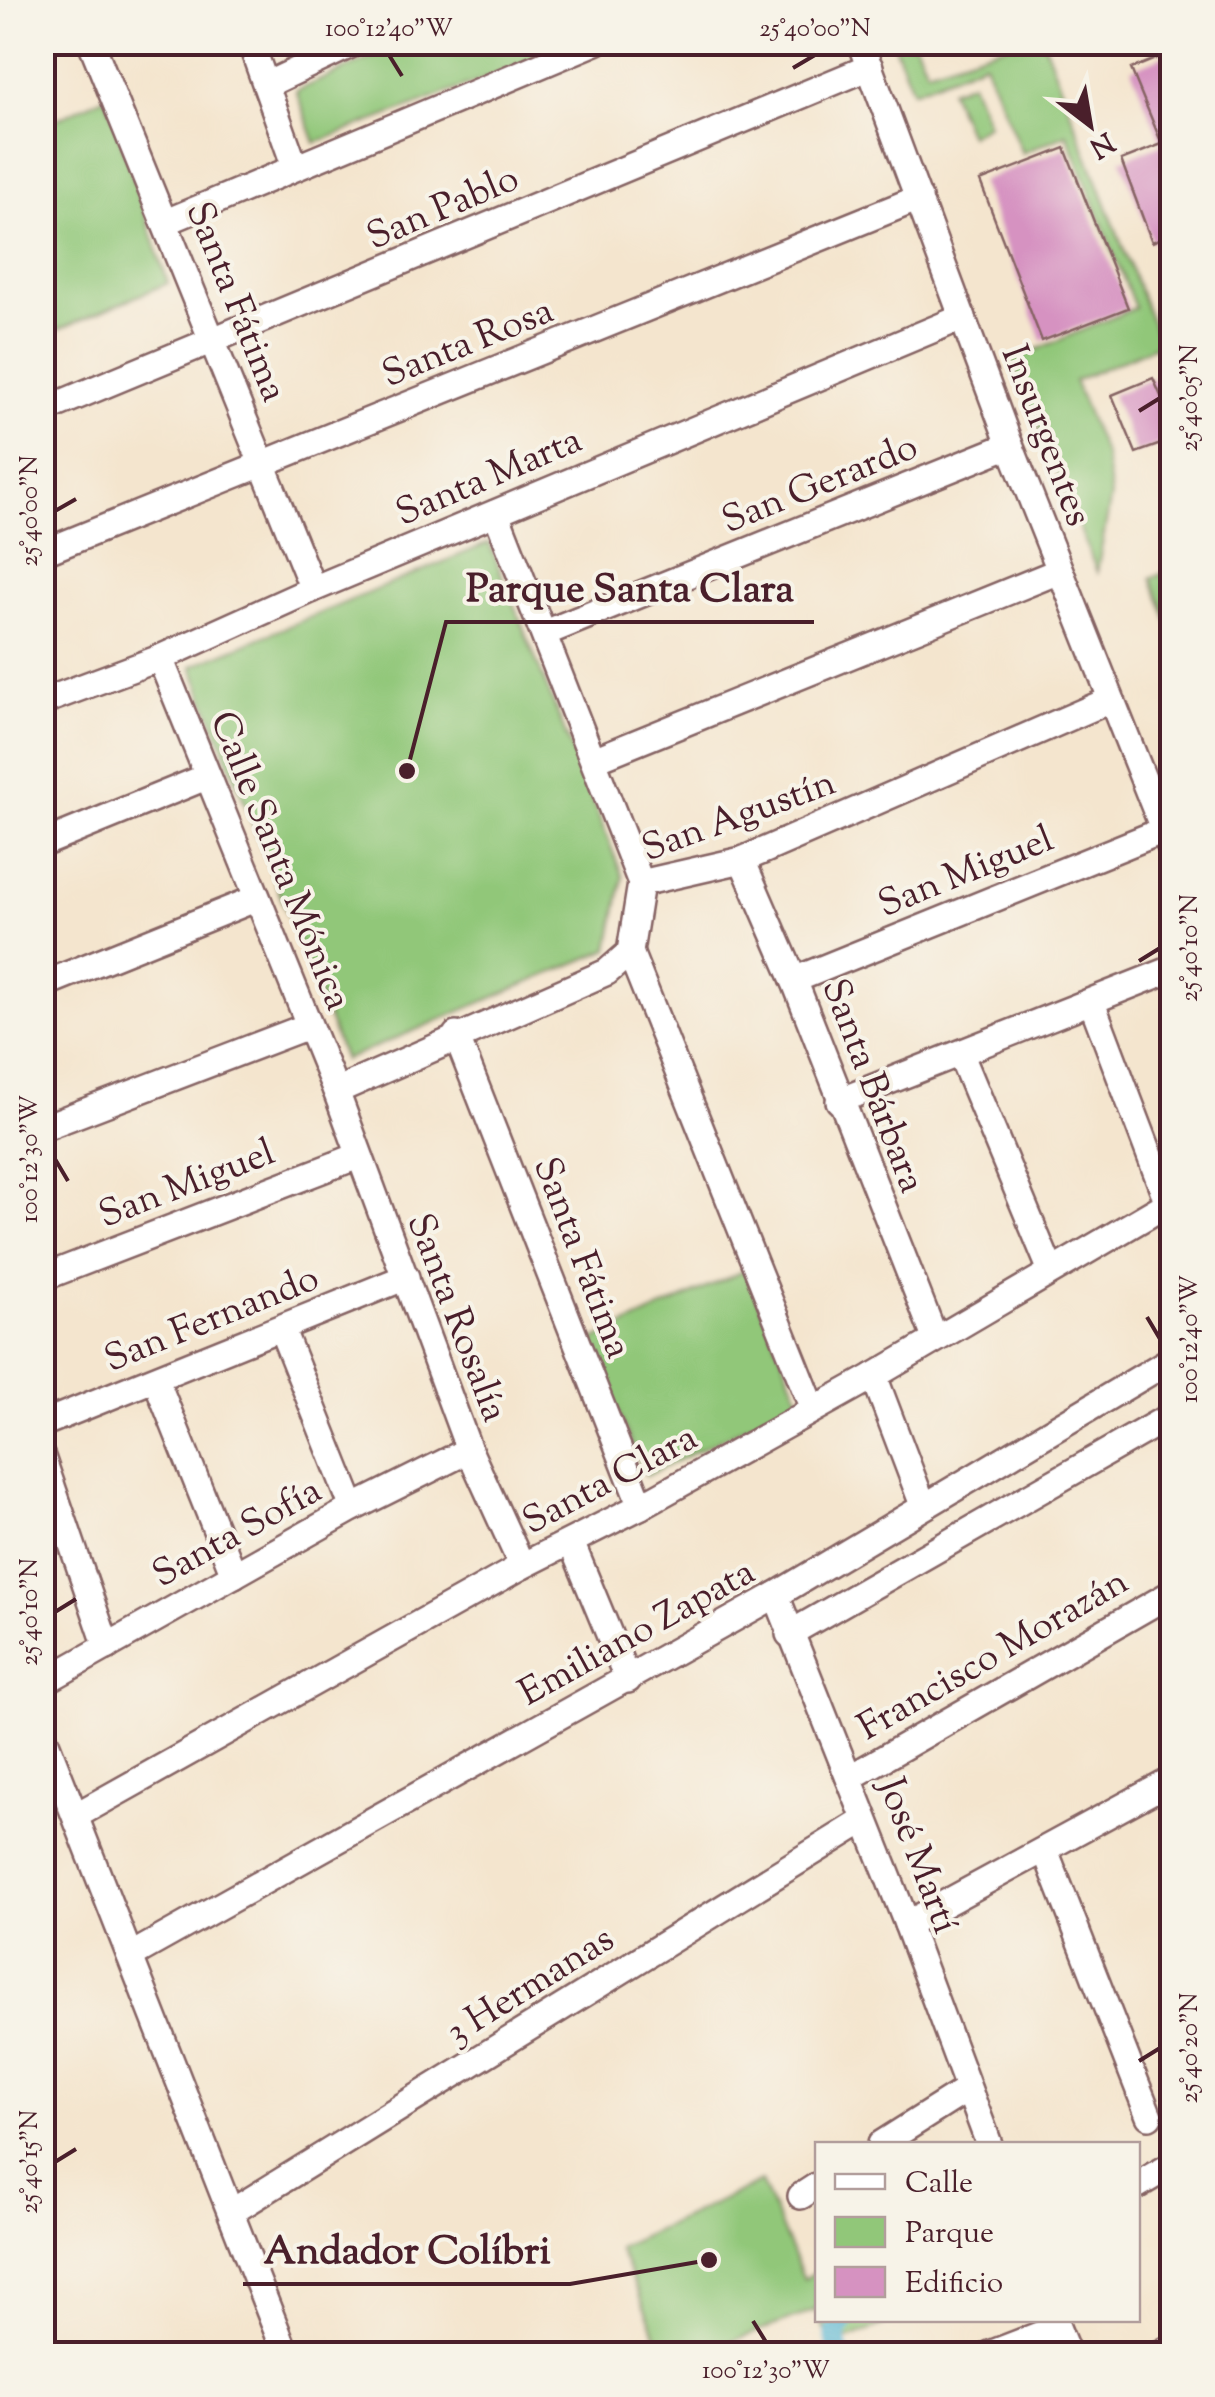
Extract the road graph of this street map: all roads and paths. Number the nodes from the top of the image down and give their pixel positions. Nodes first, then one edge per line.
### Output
1 (91, 42) edge
2 (357, 42) edge
3 (596, 42) edge
4 (860, 42) edge
5 (255, 55) dead end
6 (870, 67) junction
7 (266, 85) junction
8 (295, 168) junction
9 (919, 198) junction
10 (166, 222) junction
11 (963, 317) junction
12 (214, 343) junction
13 (42, 412) edge
14 (1010, 446) junction
15 (265, 463) junction
16 (496, 512) junction
17 (42, 553) edge
18 (1059, 571) junction
19 (313, 588) junction
20 (544, 633) junction
21 (160, 658) junction
22 (1110, 700) junction
23 (42, 702) edge
24 (596, 760) junction
25 (206, 777) junction
26 (1168, 840) edge
27 (42, 844) edge
28 (742, 860) junction
29 (641, 883) junction
30 (255, 899) junction
31 (630, 952) junction
32 (1172, 969) edge
33 (794, 980) junction
34 (42, 985) edge
35 (1092, 1003) junction
36 (308, 1026) junction
37 (456, 1035) junction
38 (961, 1055) junction
39 (336, 1091) junction
40 (839, 1102) junction
41 (42, 1128) edge
42 (358, 1156) junction
43 (1170, 1202) edge
44 (1051, 1271) junction
45 (406, 1277) junction
46 (42, 1278) edge
47 (282, 1330) junction
48 (935, 1338) junction
49 (1172, 1359) edge
50 (874, 1376) junction
51 (156, 1380) junction
52 (813, 1409) junction
53 (1172, 1415) edge
54 (42, 1424) edge
55 (470, 1450) junction
56 (42, 1457) edge
57 (923, 1504) junction
58 (641, 1506) junction
59 (353, 1508) junction
60 (571, 1542) junction
61 (522, 1566) junction
62 (234, 1575) junction
63 (1172, 1592) edge
64 (776, 1595) junction
65 (789, 1634) junction
66 (107, 1647) junction
67 (628, 1680) junction
68 (42, 1683) edge
69 (42, 1732) edge
70 (849, 1778) junction
71 (1172, 1780) edge
72 (77, 1815) junction
73 (865, 1820) junction
74 (1045, 1850) junction
75 (907, 1924) junction
76 (130, 1956) junction
77 (968, 2089) junction
78 (1149, 2116) dead end
79 (884, 2142) edge
80 (988, 2142) edge
81 (1172, 2165) edge
82 (1140, 2184) edge
83 (232, 2211) junction
84 (1056, 2324) edge
85 (1172, 2347) edge
86 (286, 2354) edge
87 (990, 2354) edge
88 (1068, 2354) edge
89 (1159, 2354) edge

1 - 10 street, Santa Fátima
2 - 7 street
3 - 8 street
4 - 6 street, Insurgentes
5 - 7 street
6 - 9 street, Insurgentes
6 - 12 street, San Pablo
7 - 8 street
8 - 10 street
9 - 11 street, Insurgentes
9 - 15 street, Santa Rosa
10 - 12 street, Santa Fátima
11 - 14 street, Insurgentes
11 - 16 street, Santa Marta
12 - 13 street, San Pablo
12 - 15 street, Santa Fátima
14 - 18 street, Insurgentes
14 - 20 street, San Gerardo
15 - 17 street, Santa Rosa
15 - 19 street, Santa Fátima
16 - 19 street, Santa Marta
16 - 20 street
18 - 22 street, Insurgentes
18 - 24 street
19 - 21 street, Santa Marta
20 - 24 street
21 - 23 street, Santa Marta
21 - 25 street, Calle Santa Mónica
22 - 26 street, Insurgentes
22 - 28 street, San Agustín
24 - 29 street
25 - 27 street
25 - 30 street, Calle Santa Mónica
26 - 33 street, San Miguel
28 - 29 street, San Agustín
28 - 33 street, Santa Bárbara
29 - 31 street, San Agustín
30 - 34 street
30 - 36 street, Calle Santa Mónica
31 - 37 street
31 - 52 street
32 - 35 street
33 - 40 street, Santa Bárbara
35 - 38 street
35 - 43 street
36 - 39 street, Calle Santa Mónica
36 - 41 street
37 - 39 street
37 - 58 street, Santa Fátima
38 - 40 street
38 - 44 street
39 - 42 street, Santa Rosalía
40 - 48 street, Santa Bárbara
42 - 45 street, Santa Rosalía
42 - 46 street, San Miguel
43 - 44 street, Santa Clara
44 - 48 street, Santa Clara
45 - 47 street, San Fernando
45 - 55 street, Santa Rosalía
47 - 51 street, San Fernando
47 - 59 street
48 - 50 street, Santa Clara
49 - 57 street, Emiliano Zapata
50 - 52 street, Santa Clara
50 - 57 street
51 - 54 street, San Fernando
51 - 62 street
52 - 58 street, Santa Clara
53 - 65 street
55 - 59 street, Santa Sofía
55 - 61 street, Santa Rosalía
56 - 66 street
57 - 64 street, Emiliano Zapata
58 - 60 street, Santa Clara
59 - 62 street, Santa Sofía
60 - 61 street, Santa Clara
60 - 67 street
61 - 72 street, Santa Clara
62 - 66 street, Santa Sofía
63 - 70 street, Francisco Morazán
64 - 65 street, José Martí
64 - 67 street, Emiliano Zapata
65 - 70 street, José Martí
66 - 68 street, Santa Sofía
67 - 76 street, Emiliano Zapata
69 - 72 street
70 - 73 street, José Martí
71 - 74 street
72 - 76 street
73 - 75 street, José Martí
73 - 83 street, 3 Hermanas
74 - 75 street
74 - 78 street
75 - 77 street, José Martí
76 - 83 street
77 - 79 street
77 - 80 street, José Martí
81 - 82 street
83 - 86 street
84 - 87 street
84 - 88 street
85 - 89 street

